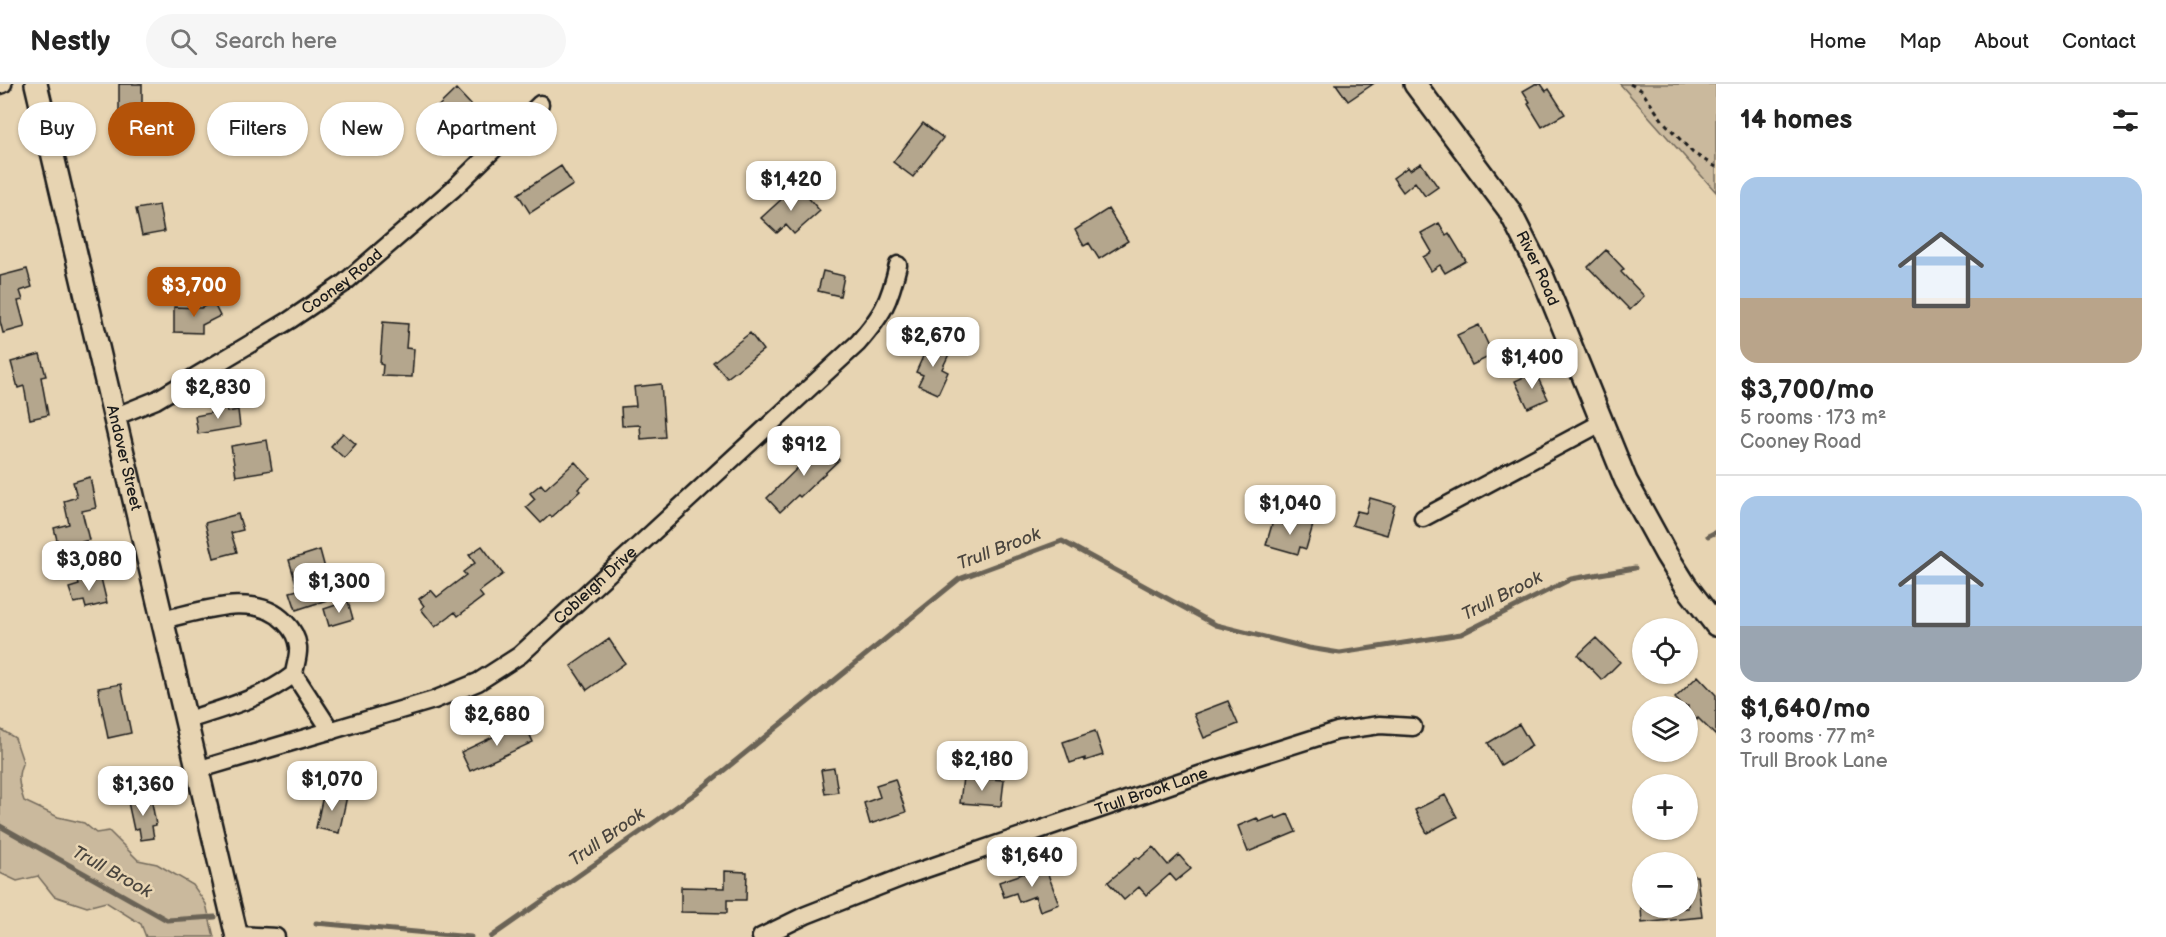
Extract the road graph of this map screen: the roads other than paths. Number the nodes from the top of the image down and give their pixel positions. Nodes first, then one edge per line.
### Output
1 (36, 84) edge
2 (1415, 84) edge
3 (487, 156) edge
4 (898, 265) dead end
5 (114, 417) junction
6 (1601, 423) junction
7 (1424, 518) dead end
8 (162, 620) junction
9 (1716, 625) edge
10 (294, 674) junction
11 (185, 721) junction
12 (1413, 727) dead end
13 (330, 731) junction
14 (197, 770) junction
15 (237, 936) edge
16 (276, 937) edge
17 (761, 937) edge

1 - 5 main road, Andover Street
2 - 6 main road, River Road
3 - 5 street, Cooney Road
4 - 13 street, Cobleigh Drive
5 - 8 main road, Andover Street
6 - 7 street
6 - 9 main road, River Road
8 - 10 street
8 - 11 main road, Andover Street
10 - 11 street
10 - 13 street
11 - 14 main road, Andover Street
12 - 17 street, Trull Brook Lane
13 - 14 street, Cobleigh Drive
14 - 15 main road, Andover Street
15 - 16 street

